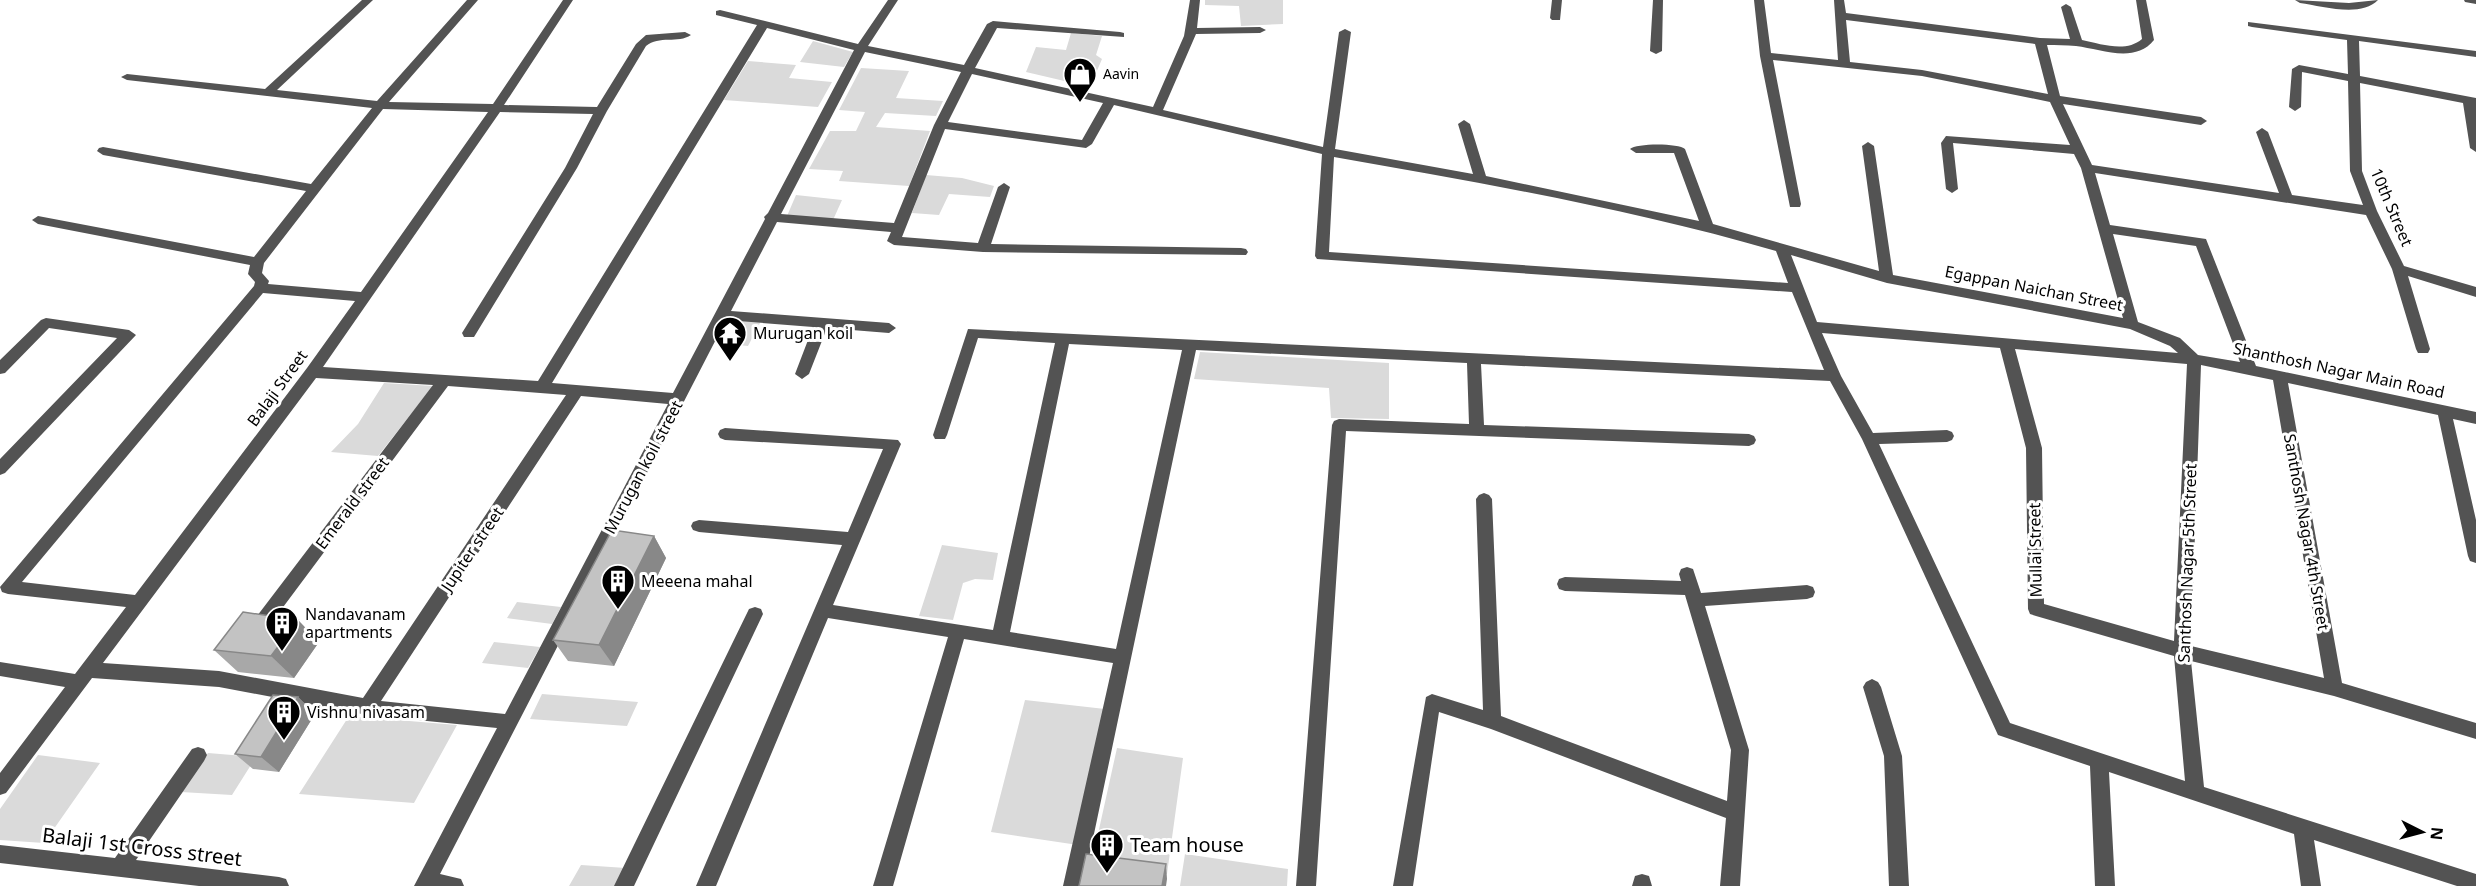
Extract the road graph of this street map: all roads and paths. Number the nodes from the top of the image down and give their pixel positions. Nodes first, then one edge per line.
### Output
1 (368, 0) edge
2 (473, 0) edge
3 (568, 0) edge
4 (893, 0) edge
5 (1195, 0) edge
6 (1557, 0) edge
7 (1658, 0) edge
8 (1759, 0) edge
9 (1839, 0) edge
10 (2141, 0) edge
11 (2300, 0) edge
12 (2373, 0) edge
13 (2469, 0) edge
14 (2476, 1) edge
15 (2066, 8) dead end
16 (720, 13) dead end
17 (1841, 16) junction
18 (1556, 18) dead end
19 (764, 23) junction
20 (2252, 24) dead end
21 (1260, 30) dead end
22 (1191, 31) junction
23 (1345, 32) dead end
24 (685, 35) dead end
25 (1119, 35) dead end
26 (2353, 38) junction
27 (2040, 41) junction
28 (2077, 43) junction
29 (861, 48) junction
30 (1656, 51) dead end
31 (2476, 54) edge
32 (1766, 56) junction
33 (1844, 64) junction
34 (967, 69) junction
35 (127, 77) dead end
36 (2354, 77) junction
37 (266, 94) junction
38 (2055, 99) junction
39 (1110, 101) junction
40 (2472, 101) edge
41 (380, 105) junction
42 (2295, 106) dead end
43 (494, 110) junction
44 (601, 111) junction
45 (1156, 112) junction
46 (2201, 121) dead end
47 (1464, 124) dead end
48 (940, 125) junction
49 (2262, 132) dead end
50 (1868, 146) dead end
51 (2476, 148) edge
52 (1636, 149) dead end
53 (2078, 150) junction
54 (103, 151) dead end
55 (1328, 152) junction
56 (2087, 168) junction
57 (1481, 180) junction
58 (1004, 187) dead end
59 (316, 189) junction
60 (1952, 189) dead end
61 (2287, 198) junction
62 (1795, 204) dead end
63 (2371, 211) junction
64 (771, 218) junction
65 (38, 220) dead end
66 (1708, 227) junction
67 (899, 228) junction
68 (2104, 229) junction
69 (1781, 246) junction
70 (983, 248) junction
71 (1241, 252) dead end
72 (257, 262) junction
73 (2399, 269) junction
74 (1887, 278) junction
75 (260, 288) junction
76 (1796, 288) junction
77 (2476, 292) edge
78 (364, 297) junction
79 (721, 315) junction
80 (822, 323) junction
81 (2132, 325) junction
82 (1812, 327) junction
83 (889, 328) dead end
84 (469, 333) dead end
85 (1063, 339) junction
86 (2006, 343) junction
87 (1190, 344) junction
88 (2423, 349) dead end
89 (1474, 358) junction
90 (2194, 359) junction
91 (0, 369) edge
92 (2250, 369) junction
93 (312, 372) junction
94 (802, 374) dead end
95 (1834, 376) junction
96 (2280, 376) junction
97 (443, 382) junction
98 (542, 387) junction
99 (577, 390) junction
100 (678, 399) junction
101 (2444, 411) junction
102 (2476, 418) edge
103 (1477, 429) junction
104 (724, 434) dead end
105 (940, 435) dead end
106 (1947, 436) dead end
107 (1869, 439) junction
108 (1749, 440) dead end
109 (0, 469) edge
110 (1484, 499) dead end
111 (699, 526) dead end
112 (851, 539) junction
113 (2476, 556) edge
114 (1565, 584) dead end
115 (4, 587) edge
116 (1691, 587) junction
117 (1807, 592) dead end
118 (140, 602) junction
119 (823, 610) junction
120 (755, 614) dead end
121 (260, 625) edge
122 (958, 631) junction
123 (1000, 638) junction
124 (2182, 651) junction
125 (1122, 657) junction
126 (0, 669) edge
127 (84, 676) junction
128 (1872, 687) dead end
129 (2334, 688) junction
130 (367, 707) junction
131 (1492, 721) junction
132 (510, 722) junction
133 (2476, 731) edge
134 (198, 755) dead end
135 (2099, 761) junction
136 (0, 787) edge
137 (2195, 793) junction
138 (1735, 813) junction
139 (2303, 828) junction
140 (0, 854) edge
141 (120, 867) junction
142 (426, 884) edge
143 (2476, 884) edge
144 (279, 886) edge
145 (454, 886) edge
146 (624, 886) edge
147 (706, 886) edge
148 (883, 886) edge
149 (1072, 886) edge
150 (1306, 886) edge
151 (1403, 886) edge
152 (1730, 886) edge
153 (1899, 886) edge
154 (2105, 886) edge
155 (2311, 886) edge

1 - 37 street
2 - 41 street
3 - 43 street, Balaji Street
4 - 29 street, Murugan koil street
5 - 22 street
6 - 18 street
7 - 30 street
8 - 32 street
9 - 17 street
10 - 28 street
11 - 12 street
13 - 14 street
15 - 28 street
16 - 19 street, Egappan Naichan Street
17 - 27 street
17 - 33 street
19 - 29 street, Egappan Naichan Street
19 - 98 street
20 - 26 street
21 - 22 street
22 - 45 street
23 - 55 street
24 - 44 street
25 - 34 street
26 - 31 street
26 - 36 street, 10th Street
27 - 28 street
27 - 38 street
29 - 34 street, Egappan Naichan Street
29 - 64 street, Murugan koil street
32 - 33 street
32 - 62 street
33 - 38 street
34 - 39 street, Egappan Naichan Street
34 - 48 street
35 - 37 street
36 - 40 street
36 - 42 street
36 - 63 street, 10th Street
37 - 41 street
38 - 46 street
38 - 53 street
39 - 45 street, Egappan Naichan Street
39 - 48 street
40 - 51 street
41 - 43 street
41 - 59 street
43 - 44 street
43 - 78 street, Balaji Street
44 - 84 street
45 - 55 street, Egappan Naichan Street
47 - 57 street
48 - 67 street
49 - 61 street
50 - 74 street
52 - 66 street
53 - 56 street
53 - 60 street
54 - 59 street
55 - 57 street, Egappan Naichan Street
55 - 76 street
56 - 61 street
56 - 68 street
57 - 66 street, Egappan Naichan Street
58 - 70 street
59 - 72 street
61 - 63 street
63 - 73 street, 10th Street
64 - 67 street
64 - 79 street, Murugan koil street
65 - 72 street
66 - 69 street, Egappan Naichan Street
67 - 70 street
68 - 81 street
68 - 92 street
69 - 74 street, Egappan Naichan Street
69 - 76 street
70 - 71 street
72 - 75 street
73 - 77 street
73 - 88 street, 10th Street
74 - 81 street, Egappan Naichan Street
75 - 78 street
75 - 115 street
76 - 82 street
78 - 93 street, Balaji Street
79 - 80 street
79 - 100 street, Murugan koil street
80 - 83 street
80 - 94 street
81 - 90 street, Egappan Naichan Street
82 - 86 street, Shanthosh Nagar Main Road
82 - 95 street
85 - 87 street
85 - 105 street
85 - 123 street
86 - 90 street, Shanthosh Nagar Main Road
86 - 124 street, Mullai Street
87 - 89 street
87 - 125 street
89 - 95 street
89 - 103 street
90 - 92 street, Shanthosh Nagar Main Road
90 - 124 street, Santhosh Nagar 5th Street
91 - 109 street
92 - 96 street, Shanthosh Nagar Main Road
93 - 97 street
93 - 118 street, Balaji Street
95 - 107 street
96 - 101 street, Shanthosh Nagar Main Road
96 - 129 street, Santhosh Nagar 4th Street
97 - 98 street
97 - 121 street, Emerald street
98 - 99 street
99 - 100 street
99 - 130 street, Jupiter street
100 - 132 street, Murugan koil street
101 - 102 street, Shanthosh Nagar Main Road
101 - 113 street
103 - 108 street
103 - 150 street
104 - 112 street
106 - 107 street
107 - 135 street
110 - 131 street
111 - 112 street
112 - 119 street
114 - 116 street
115 - 118 street
116 - 117 street
116 - 138 street
118 - 127 street, Balaji Street
119 - 122 street
119 - 147 street
120 - 146 street
122 - 123 street
122 - 148 street
123 - 125 street
124 - 129 street
124 - 137 street, Santhosh Nagar 5th Street
125 - 149 street
126 - 127 street
127 - 130 street
127 - 136 street, Balaji Street
128 - 153 street
129 - 133 street
130 - 132 street
131 - 138 street
131 - 151 street
132 - 142 street, Murugan koil street
134 - 141 street
135 - 137 street
135 - 154 street
137 - 139 street
138 - 152 street
139 - 143 street
139 - 155 street
140 - 141 street, Balaji 1st Cross street
141 - 144 street, Balaji 1st Cross street
142 - 145 street

